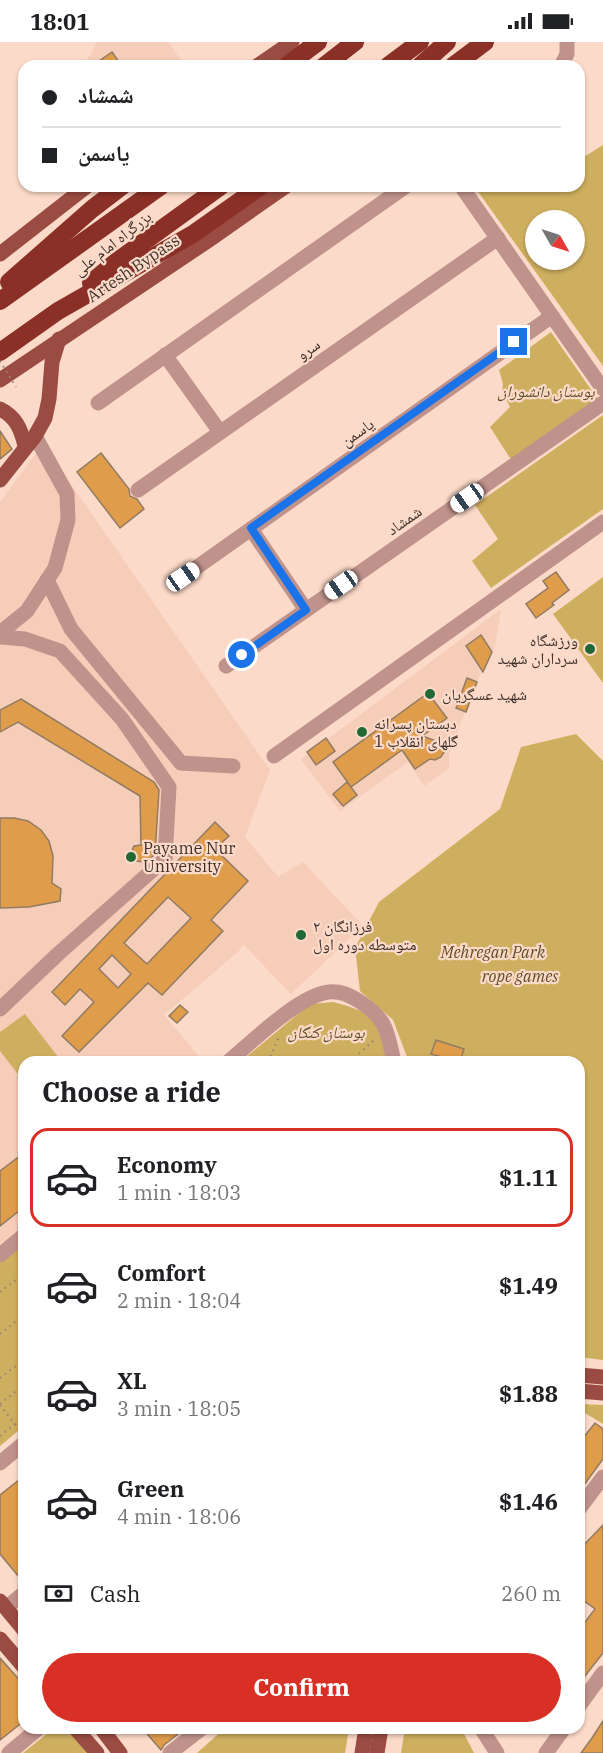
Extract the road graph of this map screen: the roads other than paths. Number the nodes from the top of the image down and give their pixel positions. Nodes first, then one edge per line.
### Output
1 (291, 42) edge
2 (318, 42) edge
3 (355, 42) edge
4 (420, 42) edge
5 (447, 42) edge
6 (485, 42) edge
7 (567, 42) edge
8 (266, 60) edge
9 (294, 60) edge
10 (332, 60) edge
11 (396, 60) edge
12 (427, 60) edge
13 (461, 60) edge
14 (564, 60) edge
15 (79, 192) edge
16 (114, 192) edge
17 (152, 192) edge
18 (213, 192) edge
19 (254, 192) edge
20 (258, 192) edge
21 (278, 192) edge
22 (397, 192) edge
23 (465, 192) edge
24 (227, 228) junction
25 (498, 238) junction
26 (0, 254) edge
27 (0, 290) edge
28 (0, 301) edge
29 (58, 311) junction
30 (552, 316) junction
31 (59, 339) junction
32 (0, 352) edge
33 (165, 355) junction
34 (0, 380) edge
35 (603, 389) edge
36 (98, 403) dead end
37 (603, 403) edge
38 (0, 409) edge
39 (220, 432) junction
40 (30, 441) junction
41 (0, 480) edge
42 (138, 490) dead end
43 (603, 522) edge
44 (251, 528) junction
45 (183, 577) dead end
46 (47, 580) junction
47 (306, 610) junction
48 (0, 635) edge
49 (226, 666) dead end
50 (274, 756) dead end
51 (233, 766) dead end
52 (0, 1010) edge
53 (235, 1056) edge
54 (393, 1056) edge
55 (18, 1240) edge
56 (0, 1255) edge
57 (585, 1376) edge
58 (603, 1377) edge
59 (585, 1392) edge
60 (603, 1393) edge
61 (18, 1448) edge
62 (0, 1462) edge
63 (603, 1477) edge
64 (585, 1501) edge
65 (18, 1596) edge
66 (3, 1604) edge
67 (18, 1623) edge
68 (0, 1639) edge
69 (18, 1660) edge
70 (603, 1673) edge
71 (585, 1698) edge
72 (32, 1734) edge
73 (80, 1734) edge
74 (106, 1734) edge
75 (194, 1734) edge
76 (365, 1734) edge
77 (380, 1734) edge
78 (485, 1734) edge
79 (560, 1734) edge
80 (9, 1753) edge
81 (97, 1753) edge
82 (120, 1753) edge
83 (170, 1753) edge
84 (363, 1753) edge
85 (377, 1753) edge
86 (497, 1753) edge
87 (546, 1753) edge

1 - 8 main road
2 - 9 highway
3 - 10 highway
4 - 11 highway
5 - 12 highway
6 - 13 highway
7 - 14 street
15 - 26 main road
16 - 27 highway
17 - 28 highway
18 - 29 highway, بزرگراه امام علی
19 - 29 highway
20 - 24 main road
21 - 24 main road, Artesh Bypass
22 - 33 street
23 - 25 street
24 - 31 main road, Artesh Bypass
25 - 30 street
25 - 39 street, سرو
29 - 32 highway
30 - 35 street
30 - 44 street, یاسمن
31 - 34 main road, Artesh Bypass
31 - 40 main road
33 - 36 street
33 - 39 street
37 - 47 street, شمشاد
38 - 40 main road
39 - 42 street, سرو
40 - 41 main road
40 - 46 street
43 - 50 street
44 - 45 street, یاسمن
44 - 47 street
46 - 48 street
46 - 51 street
47 - 49 street, شمشاد
48 - 52 street
53 - 54 street
55 - 56 street
57 - 58 main road
59 - 60 main road
61 - 62 street
63 - 64 street
65 - 66 street
66 - 67 main road
68 - 69 main road
70 - 71 street
72 - 80 street
73 - 81 main road
74 - 82 main road
75 - 83 street
76 - 84 main road
77 - 85 main road
78 - 86 street
79 - 87 street

